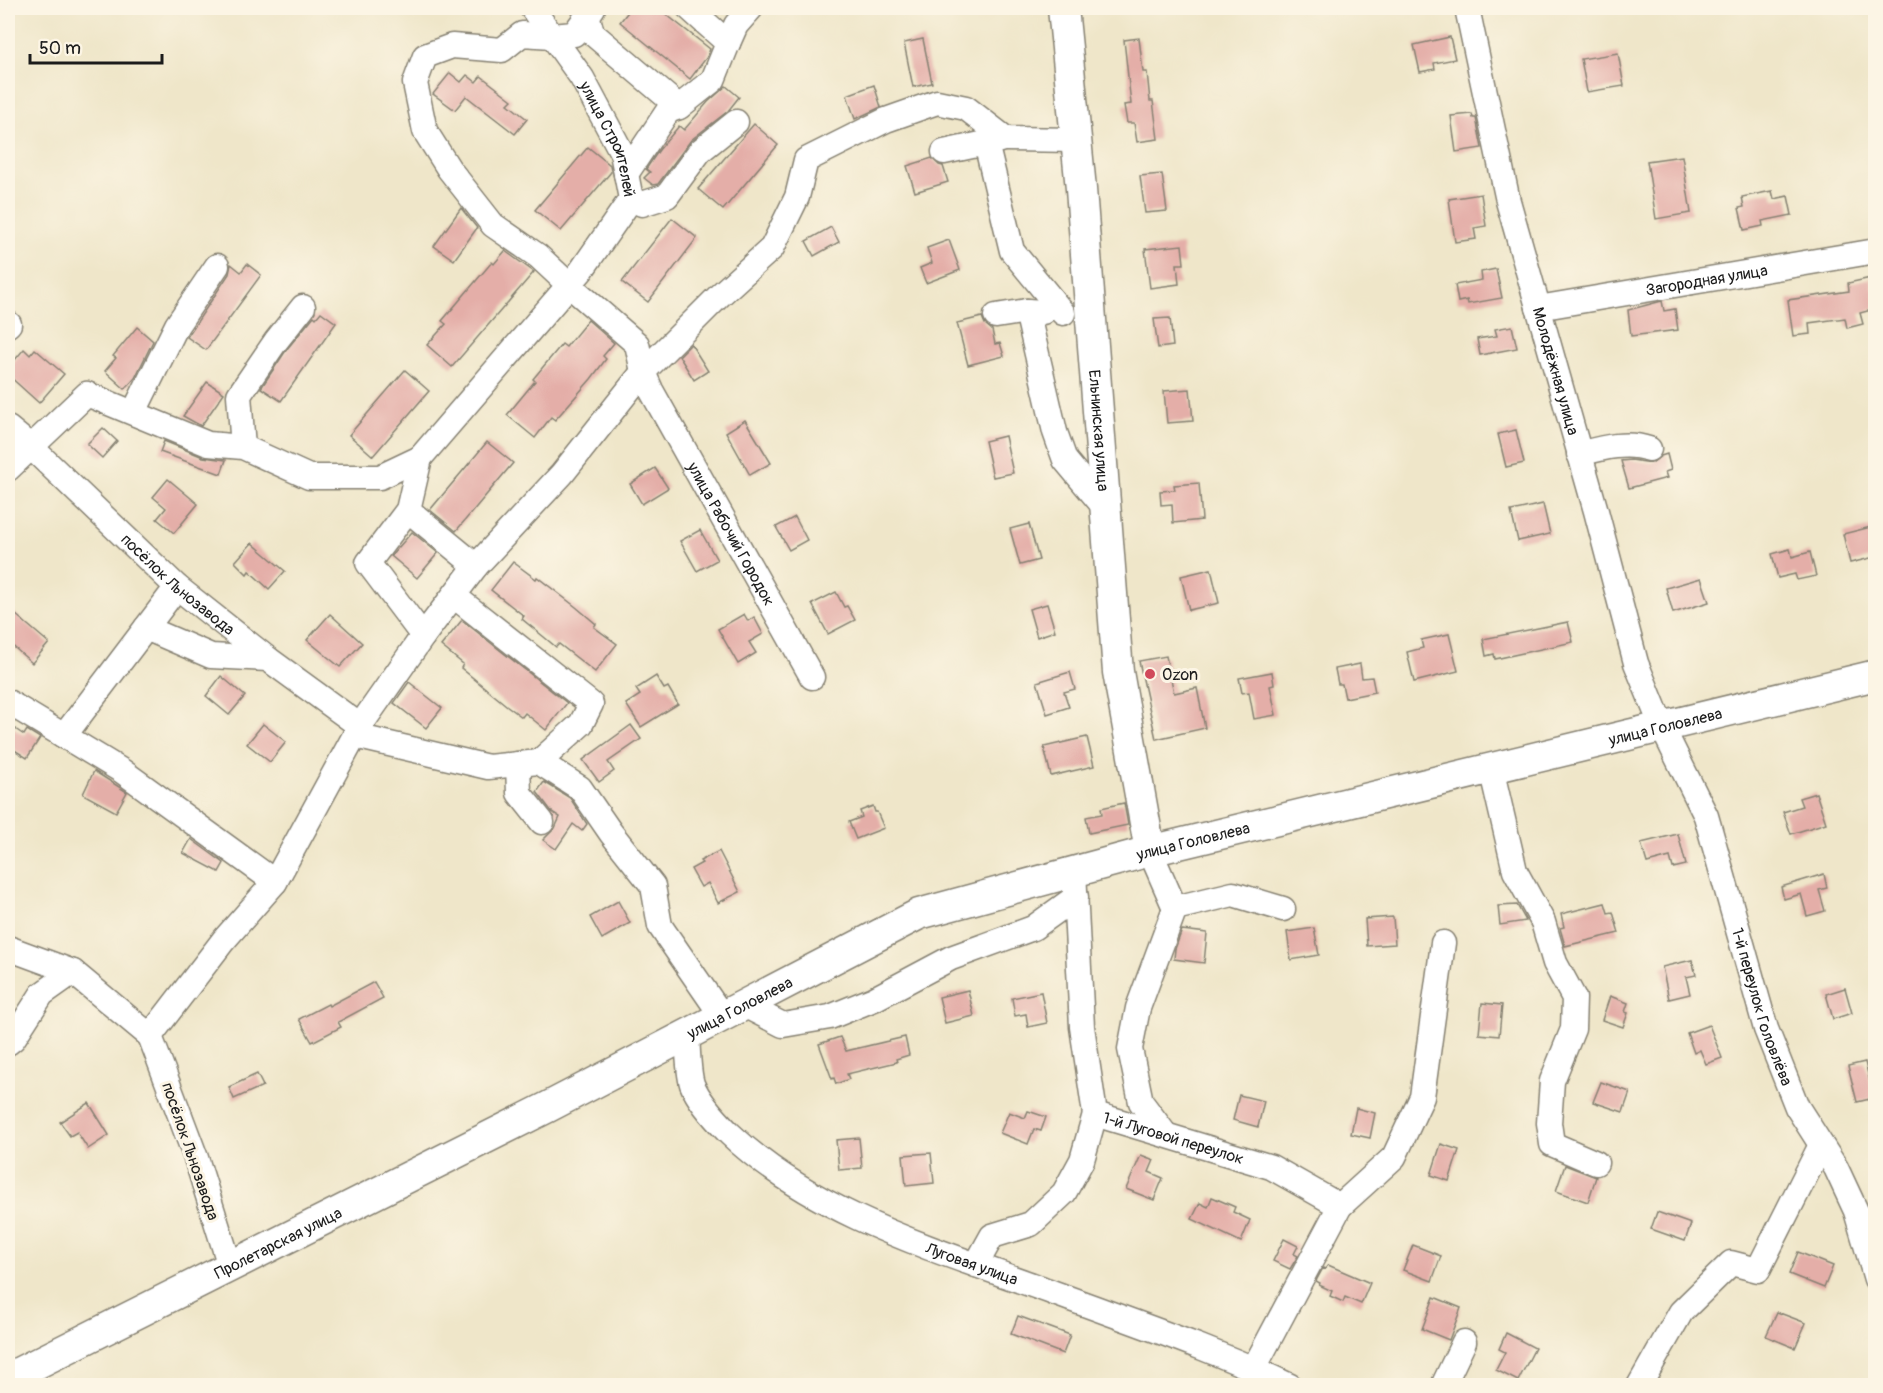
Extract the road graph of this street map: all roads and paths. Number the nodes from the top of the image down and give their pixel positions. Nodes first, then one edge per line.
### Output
1 (532, 8) edge
2 (689, 8) edge
3 (751, 8) edge
4 (1063, 8) edge
5 (1467, 8) edge
6 (591, 18) edge
7 (552, 36) junction
8 (728, 43) junction
9 (582, 78) junction
10 (679, 107) junction
11 (736, 122) dead end
12 (1076, 140) junction
13 (996, 141) junction
14 (944, 152) dead end
15 (626, 174) junction
16 (631, 199) junction
17 (1875, 251) edge
18 (218, 266) dead end
19 (575, 278) junction
20 (303, 307) dead end
21 (1538, 308) junction
22 (1027, 311) junction
23 (1077, 314) junction
24 (996, 316) dead end
25 (647, 381) junction
26 (134, 412) junction
27 (8, 428) edge
28 (31, 447) junction
29 (243, 447) junction
30 (1649, 448) dead end
31 (1580, 454) junction
32 (420, 458) junction
33 (8, 469) edge
34 (1106, 509) junction
35 (408, 510) junction
36 (476, 566) junction
37 (177, 587) junction
38 (454, 596) junction
39 (146, 628) junction
40 (423, 636) junction
41 (268, 659) junction
42 (1875, 675) edge
43 (812, 676) dead end
44 (8, 702) edge
45 (1662, 727) junction
46 (357, 731) junction
47 (64, 736) junction
48 (529, 763) junction
49 (1491, 768) junction
50 (542, 822) dead end
51 (1150, 851) junction
52 (275, 882) junction
53 (1075, 884) junction
54 (1175, 908) junction
55 (1283, 909) dead end
56 (1443, 943) dead end
57 (8, 948) edge
58 (73, 972) junction
59 (733, 1010) junction
60 (687, 1034) junction
61 (150, 1036) junction
62 (8, 1043) edge
63 (548, 1107) joint
64 (1095, 1114) junction
65 (1165, 1134) junction
66 (1821, 1144) junction
67 (1596, 1163) dead end
68 (1340, 1206) junction
69 (230, 1266) junction
70 (976, 1266) junction
71 (1875, 1279) edge
72 (1464, 1342) dead end
73 (1254, 1368) junction
74 (8, 1378) edge
75 (1290, 1386) edge
76 (1443, 1386) edge
77 (1639, 1386) edge

1 - 7 street, улица Строителей
2 - 8 street
3 - 8 street
4 - 12 main road, Ельнинская улица
5 - 21 street, Молодёжная улица
6 - 7 street
6 - 9 street
6 - 10 street
7 - 9 street, улица Строителей
7 - 19 street, улица Рабочий Городок
8 - 10 street
9 - 15 street, улица Строителей
10 - 15 street
11 - 16 street
12 - 13 street
12 - 23 main road, Ельнинская улица
13 - 14 street
13 - 23 street
13 - 25 street
15 - 16 street, улица Строителей
16 - 19 street, улица Строителей
17 - 21 street, Загородная улица
18 - 26 street
19 - 25 street, улица Рабочий Городок
19 - 32 street
20 - 29 street
21 - 31 street, Молодёжная улица
22 - 23 street
22 - 24 street
22 - 34 street
23 - 34 main road, Ельнинская улица
25 - 36 street
25 - 43 street, улица Рабочий Городок
26 - 28 street
26 - 29 street
27 - 28 street, посёлок Льнозавода
28 - 33 street
28 - 37 street, посёлок Льнозавода
29 - 32 street
30 - 31 street
31 - 45 street, Молодёжная улица
32 - 35 street
34 - 51 main road, Ельнинская улица
35 - 36 street
35 - 40 street
36 - 38 street
37 - 39 street
37 - 41 street, посёлок Льнозавода
38 - 40 street
38 - 48 street
39 - 41 street
39 - 47 street
40 - 46 street
41 - 46 street, посёлок Льнозавода
42 - 45 main road, улица Головлева
44 - 47 street
45 - 49 main road, улица Головлева
45 - 66 street, 1-й переулок Головлёва
46 - 48 street
46 - 52 street
47 - 52 street
48 - 50 street
48 - 59 street
49 - 51 main road, улица Головлева
49 - 67 street
51 - 53 main road, улица Головлева
51 - 54 street
52 - 61 street
53 - 59 main road, улица Головлева
53 - 59 street
53 - 64 street, 1-й Луговой переулок
54 - 55 street
54 - 65 street
56 - 68 street
57 - 58 street, посёлок Льнозавода
58 - 61 street, посёлок Льнозавода
58 - 62 street
59 - 60 main road, улица Головлева
60 - 63 main road, улица Головлева
60 - 70 street, Луговая улица
61 - 69 street, посёлок Льнозавода
63 - 69 main road, Пролетарская улица
64 - 65 street, 1-й Луговой переулок
64 - 70 street
65 - 68 street, 1-й Луговой переулок
66 - 71 street, 1-й переулок Головлёва
66 - 77 street
68 - 73 street
69 - 74 main road, Пролетарская улица
70 - 73 street, Луговая улица
72 - 76 street
73 - 75 street, Луговая улица

